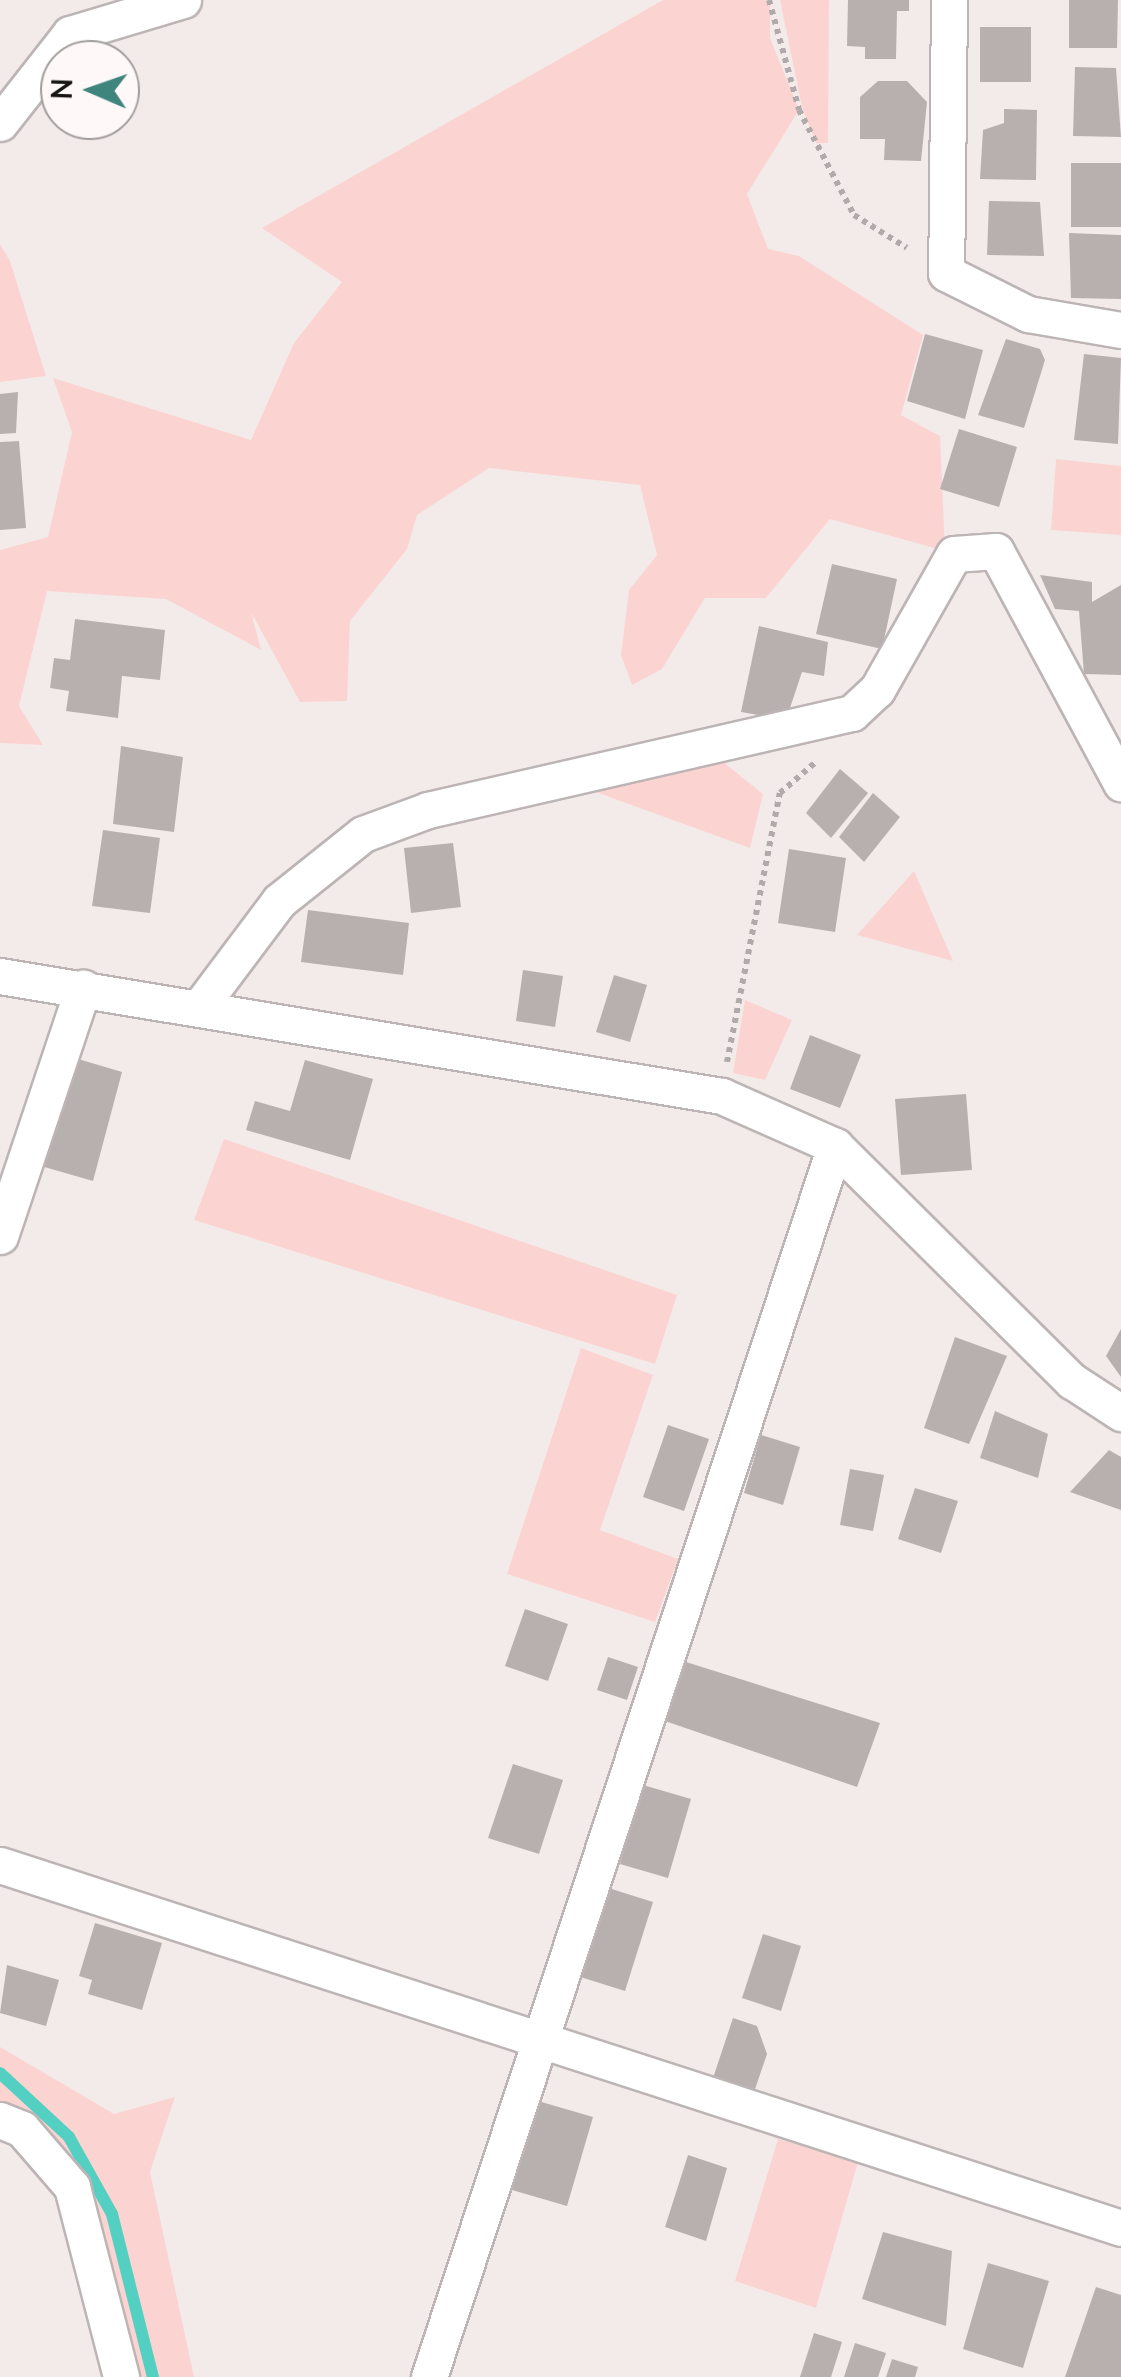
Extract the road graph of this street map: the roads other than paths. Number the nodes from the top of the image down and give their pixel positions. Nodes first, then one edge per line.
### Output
1 (184, 0) edge
2 (949, 0) edge
3 (0, 123) edge
4 (1121, 330) edge
5 (1121, 783) edge
6 (0, 976) edge
7 (82, 988) junction
8 (202, 1005) junction
9 (835, 1146) junction
10 (0, 1236) edge
11 (1121, 1413) edge
12 (0, 1865) edge
13 (538, 2035) junction
14 (0, 2120) edge
15 (1121, 2228) edge
16 (120, 2377) edge
17 (429, 2377) edge

1 - 3 street
2 - 4 street
5 - 8 street
6 - 7 street
7 - 8 street
7 - 10 street
8 - 9 street
9 - 11 street
9 - 13 street
12 - 13 street
13 - 15 street
13 - 17 street
14 - 16 street

